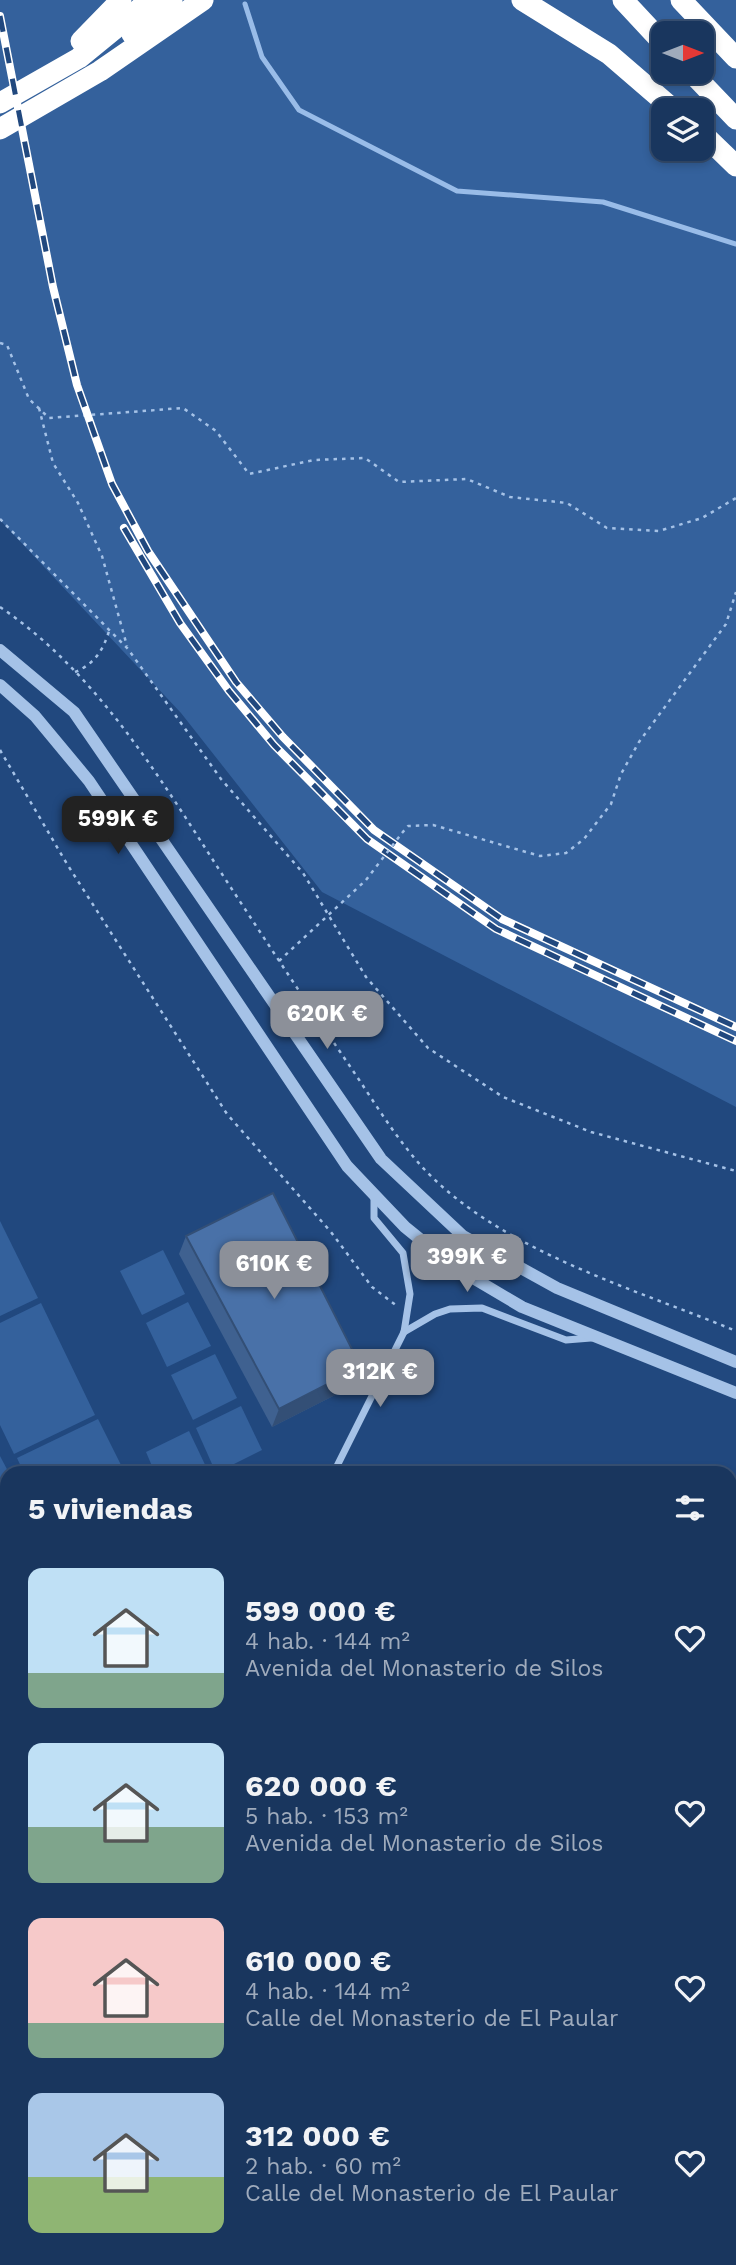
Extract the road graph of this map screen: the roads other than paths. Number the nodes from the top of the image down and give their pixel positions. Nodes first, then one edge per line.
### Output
1 (121, 0) edge
2 (150, 0) edge
3 (172, 0) edge
4 (203, 0) edge
5 (522, 0) edge
6 (623, 0) edge
7 (681, 0) edge
8 (651, 30) edge
9 (736, 58) edge
10 (702, 84) edge
11 (660, 98) edge
12 (0, 102) edge
13 (736, 119) edge
14 (0, 129) edge
15 (714, 145) edge
16 (736, 166) edge
17 (0, 650) edge
18 (0, 685) edge
19 (374, 1196) junction
20 (404, 1332) junction
21 (595, 1337) junction
22 (736, 1362) edge
23 (736, 1393) edge
24 (337, 1466) edge

1 - 12 highway
2 - 12 highway
3 - 14 highway
4 - 14 highway
5 - 11 highway
6 - 8 highway
7 - 9 highway
10 - 13 highway
15 - 16 highway
17 - 22 street
18 - 19 street
19 - 20 street
19 - 21 street
20 - 21 street
20 - 24 street
21 - 23 street

